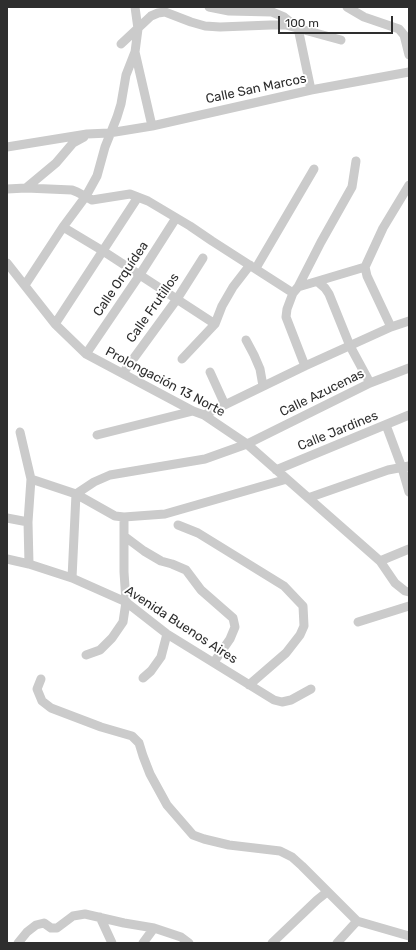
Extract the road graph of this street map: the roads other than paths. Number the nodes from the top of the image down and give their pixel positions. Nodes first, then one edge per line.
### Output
1 (135, 7) edge
2 (209, 7) edge
3 (347, 7) edge
4 (298, 28) junction
5 (138, 29) junction
6 (341, 40) dead end
7 (121, 44) dead end
8 (134, 52) junction
9 (409, 55) edge
10 (409, 72) edge
11 (311, 90) junction
12 (152, 126) junction
13 (109, 133) junction
14 (87, 134) junction
15 (7, 147) edge
16 (356, 161) dead end
17 (314, 169) dead end
18 (409, 185) edge
19 (26, 188) junction
20 (7, 189) edge
21 (86, 196) junction
22 (138, 198) junction
23 (176, 218) junction
24 (63, 227) junction
25 (103, 251) junction
26 (203, 258) dead end
27 (7, 263) edge
28 (253, 267) junction
29 (365, 267) junction
30 (139, 276) junction
31 (318, 282) junction
32 (25, 285) junction
33 (295, 290) junction
34 (177, 299) junction
35 (409, 321) edge
36 (55, 324) junction
37 (214, 324) junction
38 (391, 327) junction
39 (246, 340) dead end
40 (350, 346) junction
41 (86, 354) junction
42 (182, 359) dead end
43 (305, 366) junction
44 (409, 368) edge
45 (210, 372) dead end
46 (123, 373) junction
47 (370, 383) junction
48 (263, 386) junction
49 (225, 405) junction
50 (193, 411) junction
51 (204, 415) junction
52 (409, 415) edge
53 (386, 425) junction
54 (20, 432) dead end
55 (97, 435) dead end
56 (247, 444) junction
57 (406, 467) edge
58 (276, 470) junction
59 (31, 479) junction
60 (288, 479) junction
61 (409, 492) edge
62 (76, 494) junction
63 (308, 498) junction
64 (124, 517) junction
65 (7, 518) edge
66 (28, 522) junction
67 (178, 525) dead end
68 (124, 536) junction
69 (409, 549) edge
70 (7, 559) edge
71 (380, 561) junction
72 (29, 564) junction
73 (72, 578) junction
74 (409, 592) edge
75 (126, 602) junction
76 (409, 606) edge
77 (358, 622) dead end
78 (167, 634) junction
79 (86, 655) dead end
80 (214, 662) junction
81 (143, 678) dead end
82 (41, 679) dead end
83 (249, 686) junction
84 (311, 689) dead end
85 (327, 892) junction
86 (100, 917) junction
87 (357, 921) junction
88 (154, 928) junction
89 (408, 936) edge
90 (18, 943) edge
91 (112, 943) edge
92 (143, 943) edge
93 (189, 943) edge
94 (272, 943) edge
95 (338, 943) edge
96 (398, 943) edge

1 - 5 street
2 - 4 street
3 - 9 street
4 - 5 street
4 - 6 street
4 - 11 street
5 - 7 street
5 - 8 street
8 - 12 street
8 - 13 street
10 - 11 street, Calle San Marcos
11 - 12 street, Calle San Marcos
12 - 13 street, Calle San Marcos
13 - 14 street, Calle San Marcos
13 - 21 street
14 - 15 street, Calle San Marcos
14 - 19 street
16 - 33 street
17 - 28 street
18 - 29 street
19 - 20 street
19 - 21 street
21 - 22 street
21 - 24 street
22 - 23 street
22 - 25 street
23 - 28 street
23 - 30 street, Calle Orquídea
24 - 25 street
24 - 32 street
25 - 30 street
25 - 36 street
26 - 34 street, Calle Frutillos
27 - 32 street, Prolongación 13 Norte
28 - 33 street
28 - 37 street
29 - 31 street
29 - 38 street
30 - 34 street
30 - 41 street, Calle Orquídea
31 - 33 street
31 - 40 street
32 - 36 street, Prolongación 13 Norte
33 - 43 street
34 - 37 street
34 - 46 street, Calle Frutillos
35 - 38 street
36 - 41 street, Prolongación 13 Norte
37 - 42 street
38 - 40 street
39 - 48 street
40 - 43 street
40 - 47 street
41 - 46 street, Prolongación 13 Norte
43 - 48 street
44 - 47 street, Calle Azucenas
45 - 49 street
46 - 50 street, Prolongación 13 Norte
47 - 56 street, Calle Azucenas
48 - 49 street
49 - 51 street
50 - 51 street, Prolongación 13 Norte
50 - 55 street
51 - 56 street, Prolongación 13 Norte
52 - 53 street, Calle Jardines
53 - 57 street
53 - 58 street, Calle Jardines
54 - 59 street
56 - 58 street, Prolongación 13 Norte
56 - 62 street, Calle Azucenas
57 - 61 street
57 - 63 street
58 - 60 street, Prolongación 13 Norte
59 - 62 street
59 - 66 street
60 - 63 street, Prolongación 13 Norte
60 - 64 street
62 - 64 street
62 - 73 street
63 - 71 street, Prolongación 13 Norte
64 - 68 street
65 - 66 street
66 - 72 street
67 - 83 street
68 - 75 street
68 - 80 street
69 - 71 street
70 - 72 street, Avenida Buenos Aires
71 - 74 street, Prolongación 13 Norte
72 - 73 street, Avenida Buenos Aires
73 - 75 street, Avenida Buenos Aires
75 - 78 street, Avenida Buenos Aires
75 - 79 street
76 - 77 street
78 - 80 street, Avenida Buenos Aires
78 - 81 street
80 - 83 street, Avenida Buenos Aires
82 - 85 street
83 - 84 street, Avenida Buenos Aires
85 - 87 street
85 - 94 street
86 - 88 street
86 - 90 street
86 - 91 street
87 - 89 street
87 - 95 street
88 - 92 street
88 - 93 street
89 - 96 street

